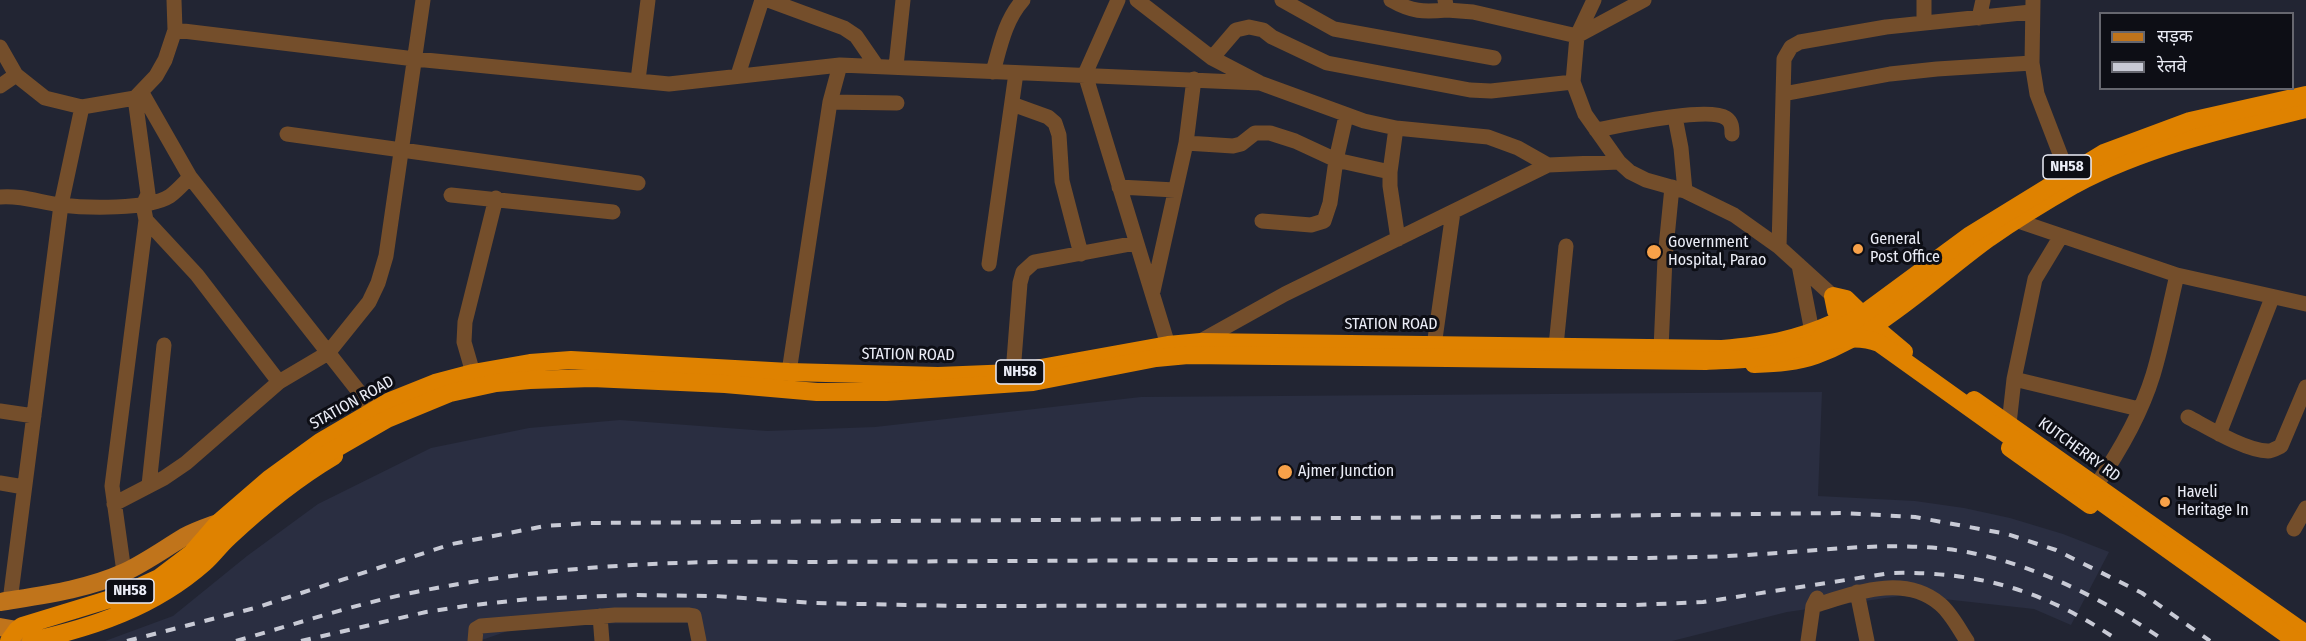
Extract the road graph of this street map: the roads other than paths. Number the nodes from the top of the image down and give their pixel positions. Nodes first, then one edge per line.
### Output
1 (174, 0) edge
2 (423, 0) edge
3 (648, 0) edge
4 (762, 0) edge
5 (768, 0) edge
6 (903, 0) edge
7 (1023, 0) edge
8 (1118, 0) edge
9 (1137, 0) edge
10 (1282, 0) edge
11 (1391, 0) edge
12 (1594, 0) edge
13 (1644, 0) edge
14 (1924, 0) edge
15 (1983, 0) edge
16 (1446, 5) edge
17 (2032, 6) edge
18 (1979, 18) junction
19 (1924, 23) junction
20 (175, 30) junction
21 (1577, 36) junction
22 (0, 51) edge
23 (1212, 58) junction
24 (1494, 58) dead end
25 (415, 59) junction
26 (2032, 63) junction
27 (840, 65) junction
28 (876, 65) junction
29 (896, 66) junction
30 (993, 72) junction
31 (1016, 73) junction
32 (1085, 74) junction
33 (16, 75) junction
34 (738, 75) junction
35 (1194, 79) junction
36 (638, 80) junction
37 (1260, 82) junction
38 (1573, 82) junction
39 (0, 87) edge
40 (2306, 89) edge
41 (1783, 94) junction
42 (2306, 94) edge
43 (139, 96) junction
44 (830, 102) junction
45 (897, 103) dead end
46 (1012, 104) junction
47 (2306, 104) edge
48 (82, 107) junction
49 (2306, 110) edge
50 (1346, 116) junction
51 (1675, 117) junction
52 (1396, 128) junction
53 (1596, 130) junction
54 (287, 134) dead end
55 (1732, 135) dead end
56 (1186, 143) junction
57 (401, 149) junction
58 (1336, 160) junction
59 (1619, 162) junction
60 (1548, 165) junction
61 (2066, 168) junction
62 (1389, 172) junction
63 (190, 177) junction
64 (638, 183) dead end
65 (2072, 186) junction
66 (1119, 187) junction
67 (1678, 189) junction
68 (1175, 190) junction
69 (451, 195) dead end
70 (0, 197) edge
71 (496, 198) junction
72 (61, 205) junction
73 (143, 205) junction
74 (613, 212) dead end
75 (1454, 212) junction
76 (146, 220) junction
77 (1262, 221) dead end
78 (2018, 221) junction
79 (2061, 236) junction
80 (1398, 239) junction
81 (1136, 243) junction
82 (1566, 246) dead end
83 (1779, 247) junction
84 (1081, 254) junction
85 (989, 264) dead end
86 (1799, 265) junction
87 (2177, 275) junction
88 (1152, 294) junction
89 (1833, 296) joint
90 (2272, 298) junction
91 (2306, 304) edge
92 (1851, 314) junction
93 (1866, 329) junction
94 (1812, 333) junction
95 (1840, 340) junction
96 (1197, 343) junction
97 (164, 345) dead end
98 (1168, 345) junction
99 (1434, 346) junction
100 (1556, 346) junction
101 (1661, 349) junction
102 (328, 353) junction
103 (1817, 355) junction
104 (789, 372) junction
105 (473, 373) junction
106 (1013, 373) junction
107 (2014, 379) junction
108 (279, 381) junction
109 (2306, 387) edge
110 (367, 402) dead end
111 (2139, 409) junction
112 (0, 411) edge
113 (34, 416) junction
114 (2188, 417) dead end
115 (2009, 424) junction
116 (2219, 434) junction
117 (315, 457) junction
118 (289, 464) junction
119 (300, 480) junction
120 (0, 483) edge
121 (149, 485) junction
122 (24, 487) junction
123 (2095, 487) junction
124 (114, 504) junction
125 (2306, 508) edge
126 (2294, 529) dead end
127 (224, 530) junction
128 (124, 572) junction
129 (1857, 592) junction
130 (5, 602) edge
131 (600, 616) junction
132 (2306, 634) edge
133 (21, 636) edge
134 (475, 641) edge
135 (602, 641) edge
136 (699, 641) edge
137 (1808, 641) edge
138 (1868, 641) edge
139 (1967, 641) edge
140 (2283, 641) edge
141 (2296, 641) edge

1 - 20 street
2 - 25 street
3 - 36 street
4 - 34 street
5 - 28 street
6 - 29 street
7 - 30 street
8 - 32 street
9 - 23 street
10 - 24 street
11 - 16 street
12 - 21 street
13 - 21 street
14 - 19 street
15 - 18 street
16 - 21 street
17 - 18 street
17 - 26 street
18 - 19 street
19 - 41 street
20 - 25 street
20 - 43 street
21 - 38 street
22 - 33 street
23 - 37 street
23 - 38 street
25 - 36 street
25 - 57 street
26 - 41 street
26 - 61 street
27 - 28 street
27 - 34 street
27 - 44 street
28 - 29 street
29 - 30 street
30 - 31 street
31 - 32 street
31 - 46 street
32 - 35 street
32 - 66 street
33 - 39 street
33 - 48 street
34 - 36 street
35 - 37 street
35 - 56 street
37 - 50 street
38 - 53 street
40 - 61 highway, NH58
41 - 83 street
42 - 117 highway, bridge
43 - 48 street
43 - 63 street
43 - 73 street
44 - 45 street
44 - 104 street
46 - 84 street
46 - 85 street
47 - 95 highway
48 - 72 street
49 - 65 highway, NH58
50 - 52 street
50 - 58 street
51 - 53 street
51 - 55 street
51 - 67 street
52 - 60 street
52 - 62 street
53 - 59 street
54 - 57 street
56 - 58 street
56 - 68 street
57 - 64 street
57 - 102 street
58 - 62 street
58 - 77 street
59 - 60 street
59 - 67 street
60 - 75 street
61 - 65 street
61 - 92 highway, NH58
62 - 80 street
63 - 73 street
63 - 102 street
65 - 78 highway, NH58
66 - 68 street
66 - 81 street
67 - 83 street
67 - 101 street
68 - 88 street
69 - 71 street
70 - 72 street
71 - 74 street
71 - 105 street
72 - 73 street
72 - 113 street
73 - 76 street
75 - 80 street
75 - 99 street
76 - 108 street
76 - 124 street
78 - 79 street
78 - 93 highway, NH58
79 - 87 street
79 - 107 street
80 - 96 street
81 - 84 street
81 - 88 street
82 - 100 street
83 - 86 street
84 - 106 street
86 - 89 street
86 - 94 street
87 - 90 street
87 - 111 street
88 - 98 street
89 - 92 highway
90 - 91 street
90 - 116 street
92 - 93 highway
92 - 94 highway, STATION ROAD / NH58
93 - 103 highway, STATION ROAD / NH58
93 - 115 highway, KUTCHERRY RD
93 - 140 highway
94 - 101 highway, STATION ROAD / NH58
94 - 103 street
95 - 117 highway, bridge
95 - 141 highway, bridge
96 - 98 highway, STATION ROAD / NH58
96 - 99 highway, STATION ROAD / NH58
97 - 121 street
98 - 106 highway, STATION ROAD / NH58
99 - 100 highway, STATION ROAD / NH58
100 - 101 highway, STATION ROAD / NH58
102 - 108 street
102 - 110 street
103 - 119 highway, STATION ROAD / NH58
104 - 105 highway, STATION ROAD / NH58
104 - 106 highway, STATION ROAD / NH58
105 - 118 highway, STATION ROAD / NH58
107 - 111 street
107 - 115 street
108 - 121 street
109 - 116 street
111 - 123 street
112 - 113 street
113 - 122 street
114 - 116 street
115 - 123 highway, KUTCHERRY RD
117 - 118 highway
117 - 119 highway
118 - 127 highway, STATION ROAD / NH58
119 - 127 highway, STATION ROAD / NH58
120 - 122 street
121 - 124 street
122 - 130 street
123 - 132 highway, KUTCHERRY RD
124 - 128 street
125 - 126 street
127 - 128 main road, STATION ROAD
127 - 133 highway, NH58
127 - 133 highway, STATION ROAD / NH58
128 - 130 main road, STATION ROAD
129 - 137 street
129 - 138 street
129 - 139 street
131 - 134 street
131 - 135 street
131 - 136 street

